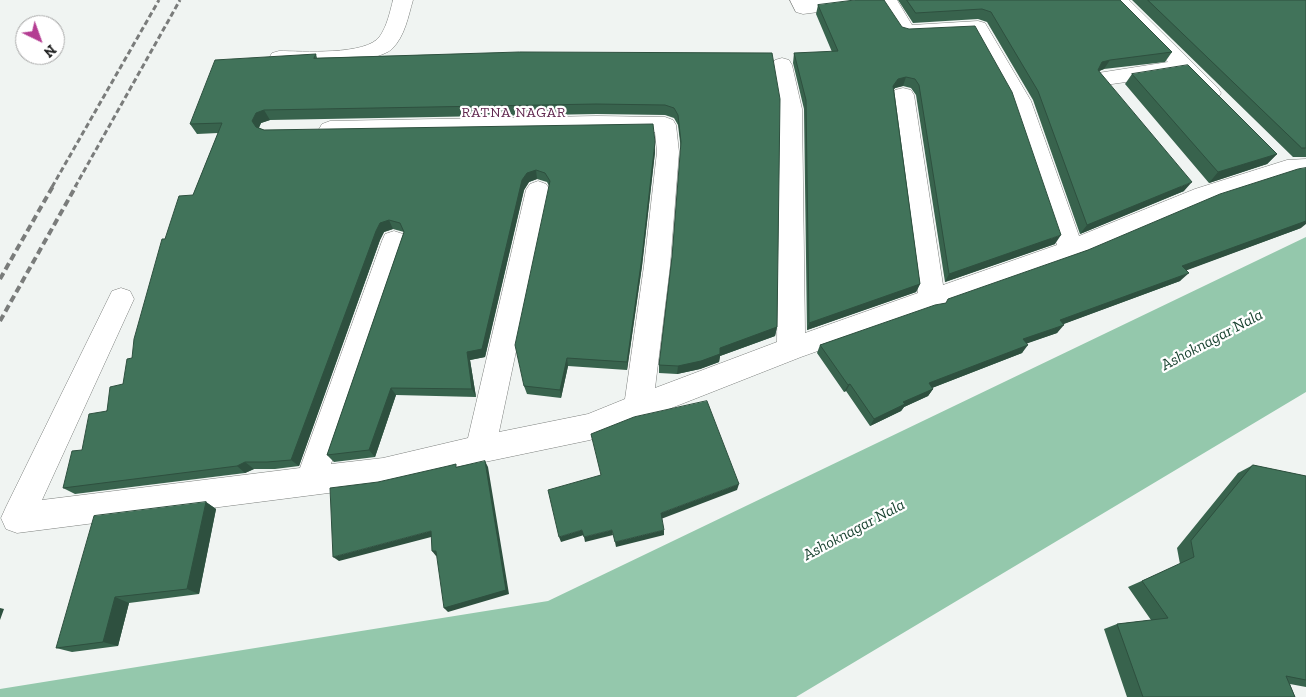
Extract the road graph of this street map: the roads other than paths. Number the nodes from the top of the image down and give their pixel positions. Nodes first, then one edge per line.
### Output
1 (403, 0) edge
2 (800, 0) edge
3 (864, 0) edge
4 (887, 0) edge
5 (1118, 0) edge
6 (257, 59) edge
7 (782, 65) dead end
8 (1186, 67) junction
9 (1118, 94) edge
10 (903, 95) dead end
11 (1227, 110) edge
12 (310, 129) edge
13 (1289, 163) edge
14 (538, 190) dead end
15 (394, 241) dead end
16 (1071, 250) junction
17 (121, 299) dead end
18 (932, 301) junction
19 (791, 349) junction
20 (638, 407) junction
21 (480, 449) junction
22 (310, 482) junction

1 - 6 street
2 - 3 street
4 - 16 street
5 - 8 street
7 - 19 street
8 - 9 street
8 - 11 street
10 - 18 street
12 - 20 street
13 - 16 street
14 - 21 street
15 - 22 street
16 - 18 street
17 - 22 street
18 - 19 street
19 - 20 street
20 - 21 street
21 - 22 street

